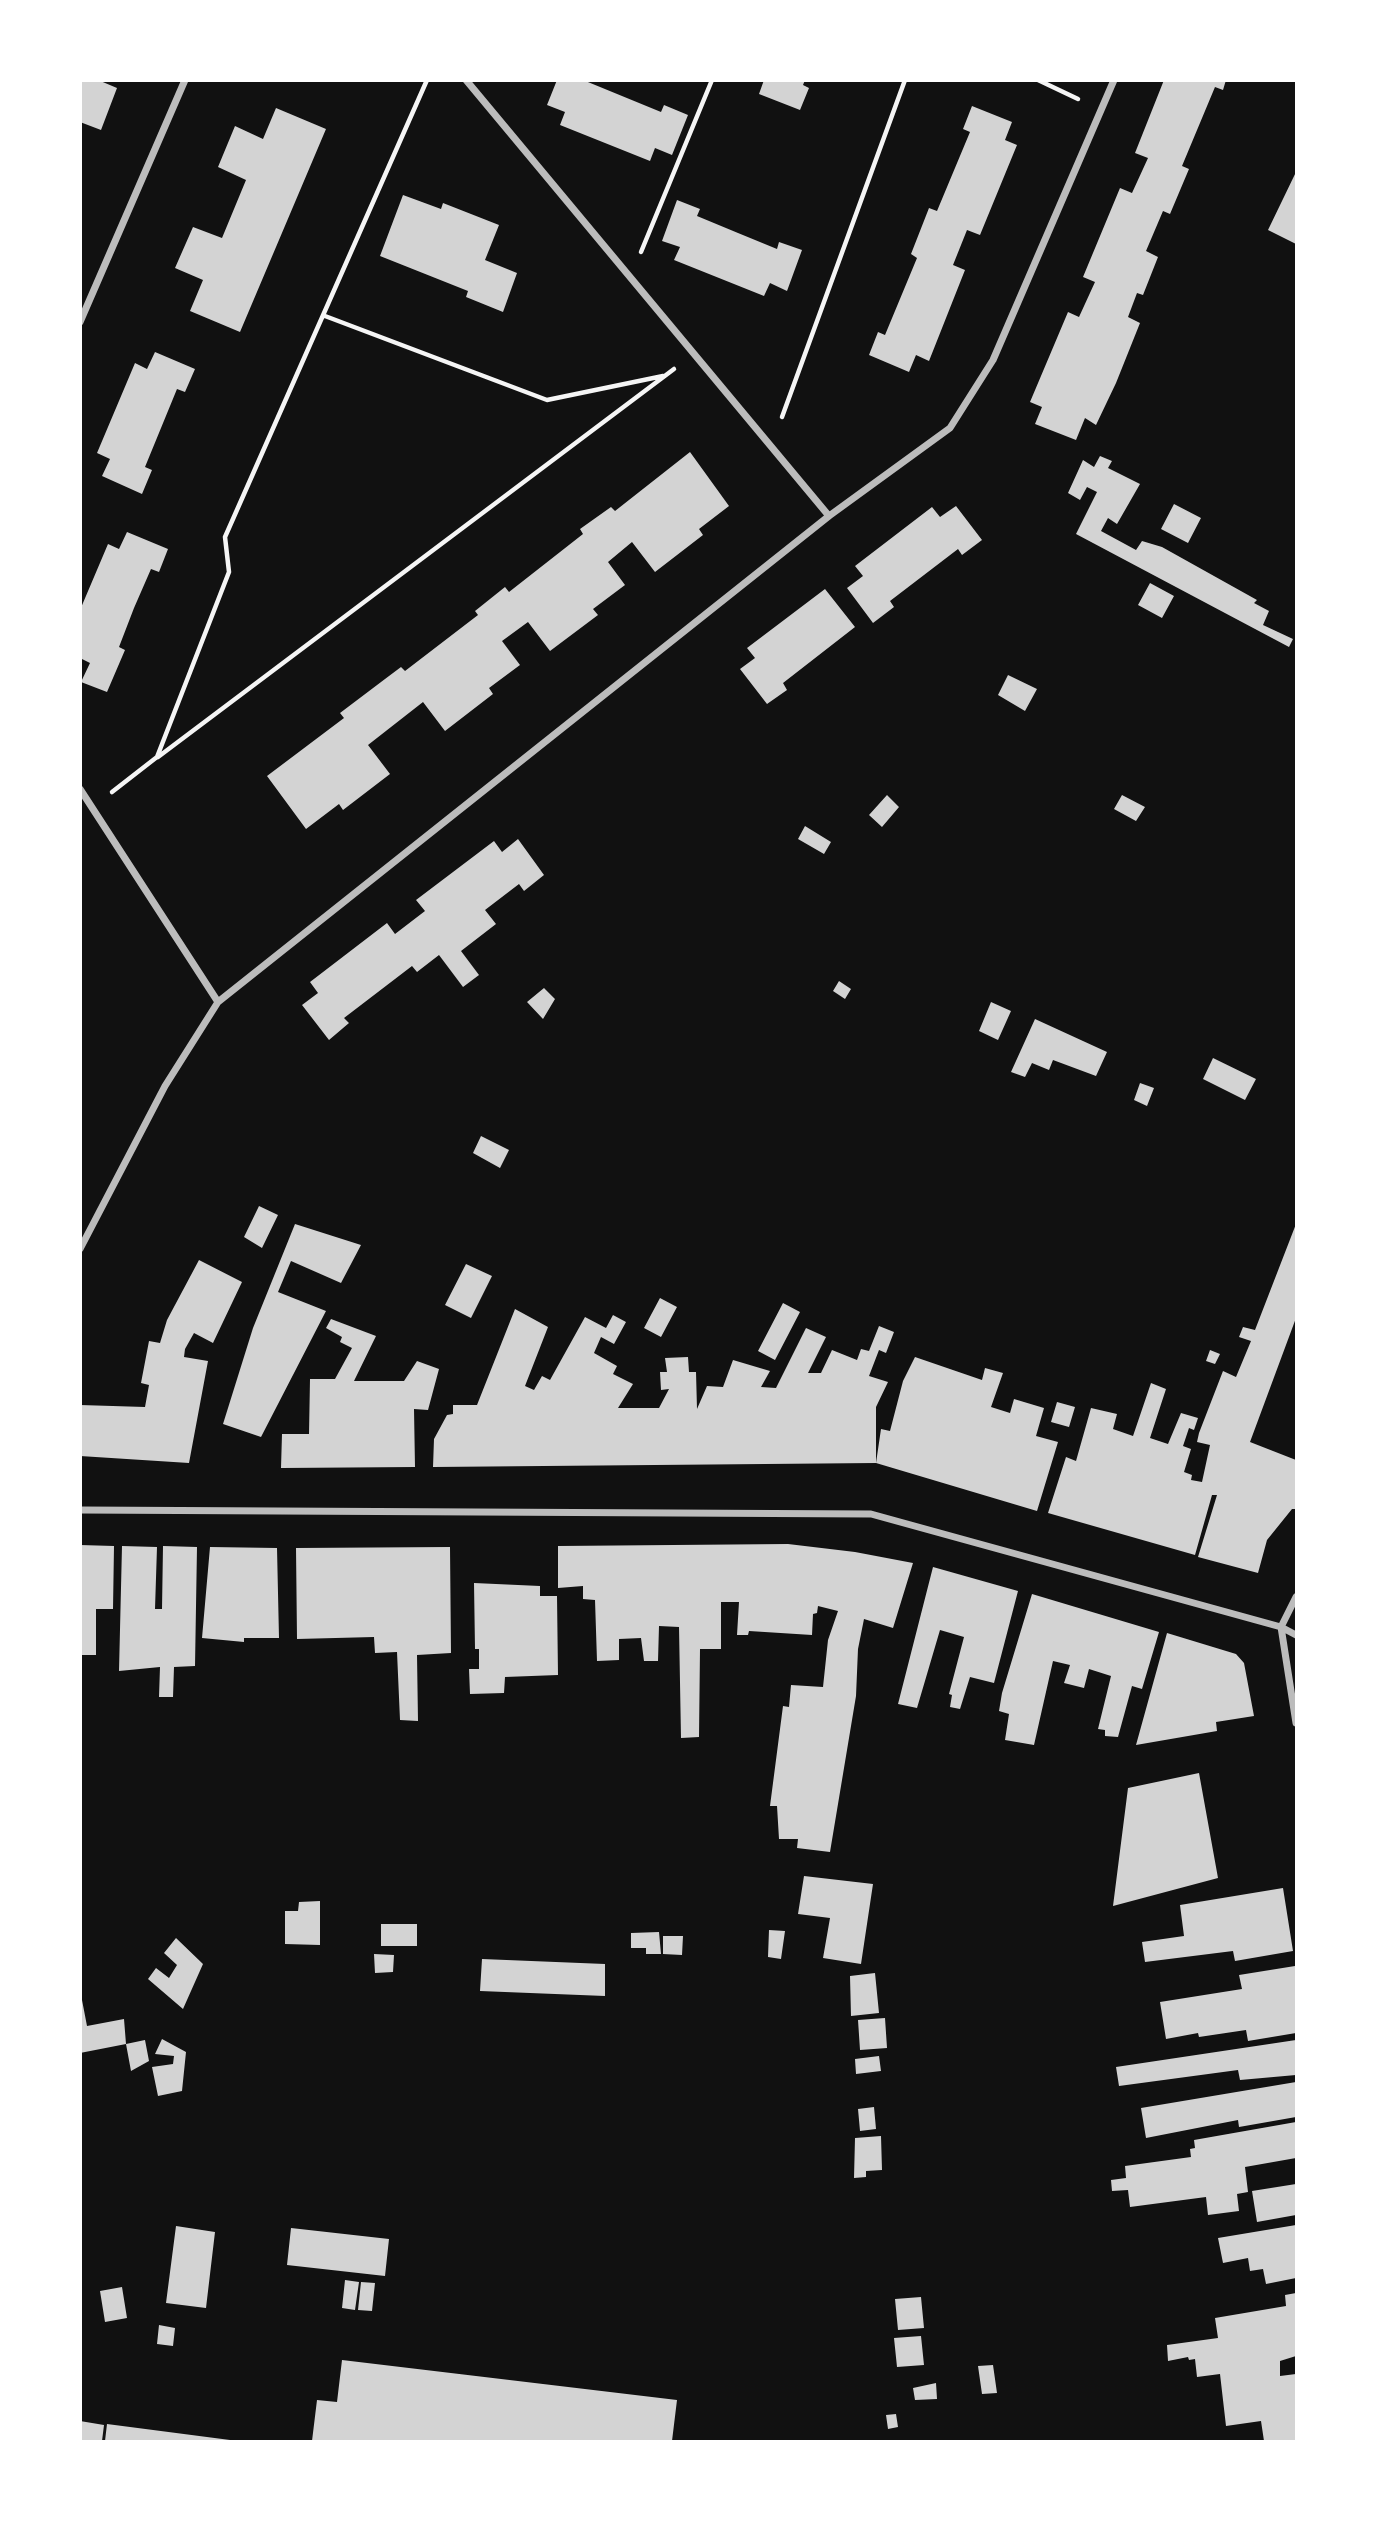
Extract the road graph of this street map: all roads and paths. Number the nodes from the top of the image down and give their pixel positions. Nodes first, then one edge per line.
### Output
1 (185, 80) edge
2 (427, 80) edge
3 (466, 80) edge
4 (712, 80) edge
5 (905, 80) edge
6 (1038, 80) edge
7 (1114, 80) edge
8 (1101, 109) junction
9 (630, 278) junction
10 (325, 316) junction
11 (80, 322) edge
12 (694, 354) junction
13 (665, 376) junction
14 (771, 447) junction
15 (829, 516) junction
16 (158, 757) junction
17 (80, 789) edge
18 (92, 807) junction
19 (218, 1002) junction
20 (80, 1250) edge
21 (80, 1510) edge
22 (1297, 1597) edge
23 (1281, 1627) junction
24 (1297, 1635) edge
25 (1297, 1723) edge

1 - 11 street
2 - 10 path
3 - 9 street
4 - 9 path
5 - 14 path
6 - 8 path
7 - 8 street
8 - 15 street
9 - 12 street
10 - 13 path
10 - 16 path
12 - 13 path
12 - 14 street
13 - 16 path
14 - 15 street
15 - 19 street
16 - 18 path
17 - 18 street
18 - 19 street
19 - 20 street
21 - 23 street
22 - 23 street
23 - 24 street
23 - 25 street

